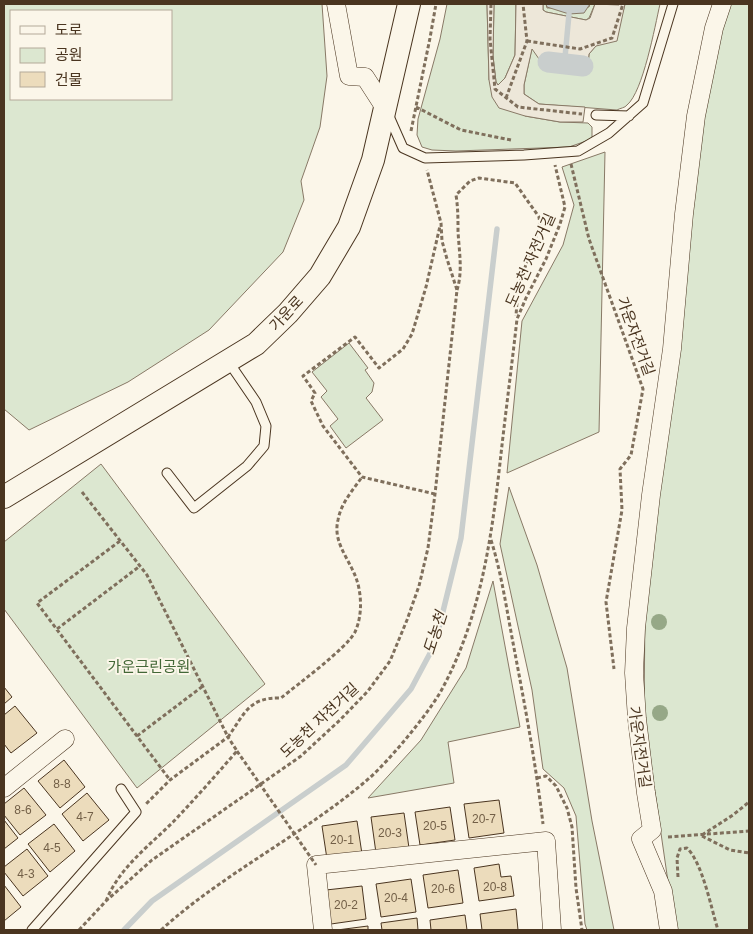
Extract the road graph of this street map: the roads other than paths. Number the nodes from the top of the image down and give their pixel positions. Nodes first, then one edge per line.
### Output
1 (336, 4) edge
2 (409, 4) edge
3 (673, 4) edge
4 (722, 4) edge
5 (385, 108) junction
6 (596, 115) road end
7 (629, 116) junction
8 (228, 361) junction
9 (167, 473) dead end
10 (4, 497) edge
11 (65, 739) dead end
12 (4, 788) edge
13 (121, 788) dead end
14 (32, 930) edge
15 (323, 930) edge
16 (552, 930) edge
17 (669, 930) edge

1 - 5 street
2 - 5 street, 가운로
3 - 7 lane
4 - 17 street
5 - 7 lane
5 - 8 street, 가운로
6 - 7 lane
8 - 9 lane
8 - 10 street, 가운로
11 - 12 street
13 - 14 lane
15 - 16 street

